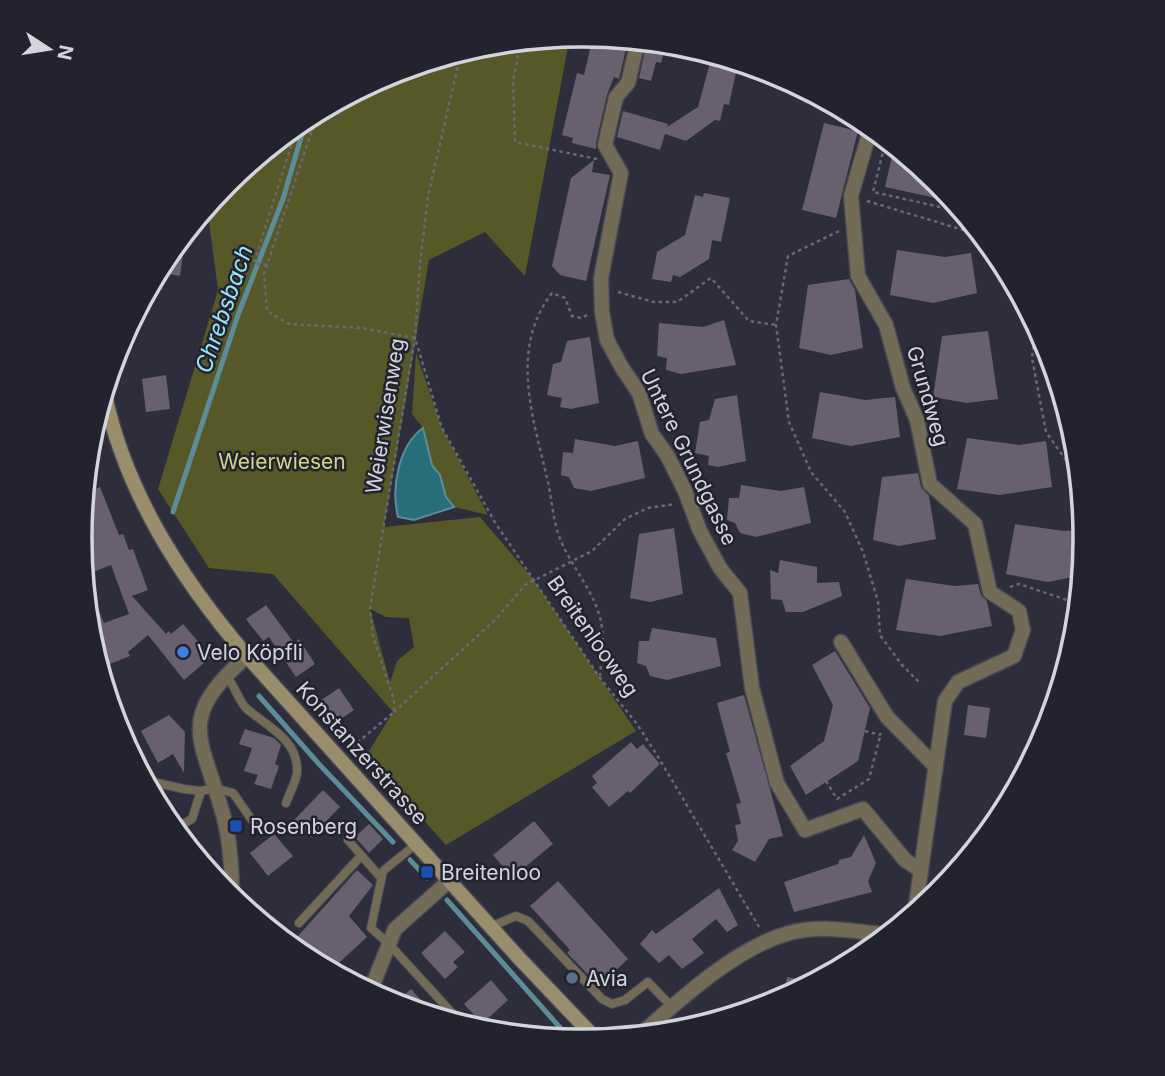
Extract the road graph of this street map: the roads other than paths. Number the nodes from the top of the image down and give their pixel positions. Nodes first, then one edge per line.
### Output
1 (636, 50) edge
2 (867, 139) edge
3 (109, 407) edge
4 (841, 642) dead end
5 (247, 656) junction
6 (226, 676) junction
7 (936, 767) junction
8 (156, 782) edge
9 (207, 789) junction
10 (286, 803) dead end
11 (184, 824) edge
12 (256, 826) dead end
13 (348, 840) dead end
14 (416, 844) junction
15 (360, 857) junction
16 (921, 871) junction
17 (229, 878) edge
18 (381, 878) junction
19 (449, 881) junction
20 (917, 897) edge
21 (299, 923) dead end
22 (490, 926) junction
23 (873, 933) edge
24 (389, 944) junction
25 (374, 982) edge
26 (672, 1007) junction
27 (450, 1010) edge
28 (653, 1024) edge
29 (587, 1029) edge

1 - 16 street, Untere Grundgasse
2 - 7 street, Grundweg
3 - 5 main road, Konstanzerstrasse
4 - 7 street
5 - 6 street
5 - 14 main road, Konstanzerstrasse
6 - 9 street
6 - 10 lane
7 - 16 street
8 - 9 lane
9 - 11 lane
9 - 12 lane
9 - 17 street
13 - 15 lane
14 - 18 lane
14 - 19 main road, Konstanzerstrasse
15 - 18 lane
15 - 21 lane
16 - 20 street
18 - 24 lane
19 - 22 main road, Konstanzerstrasse
19 - 24 street
22 - 26 lane
22 - 29 main road, Konstanzerstrasse
23 - 26 street
24 - 25 street
24 - 27 lane
26 - 28 street

